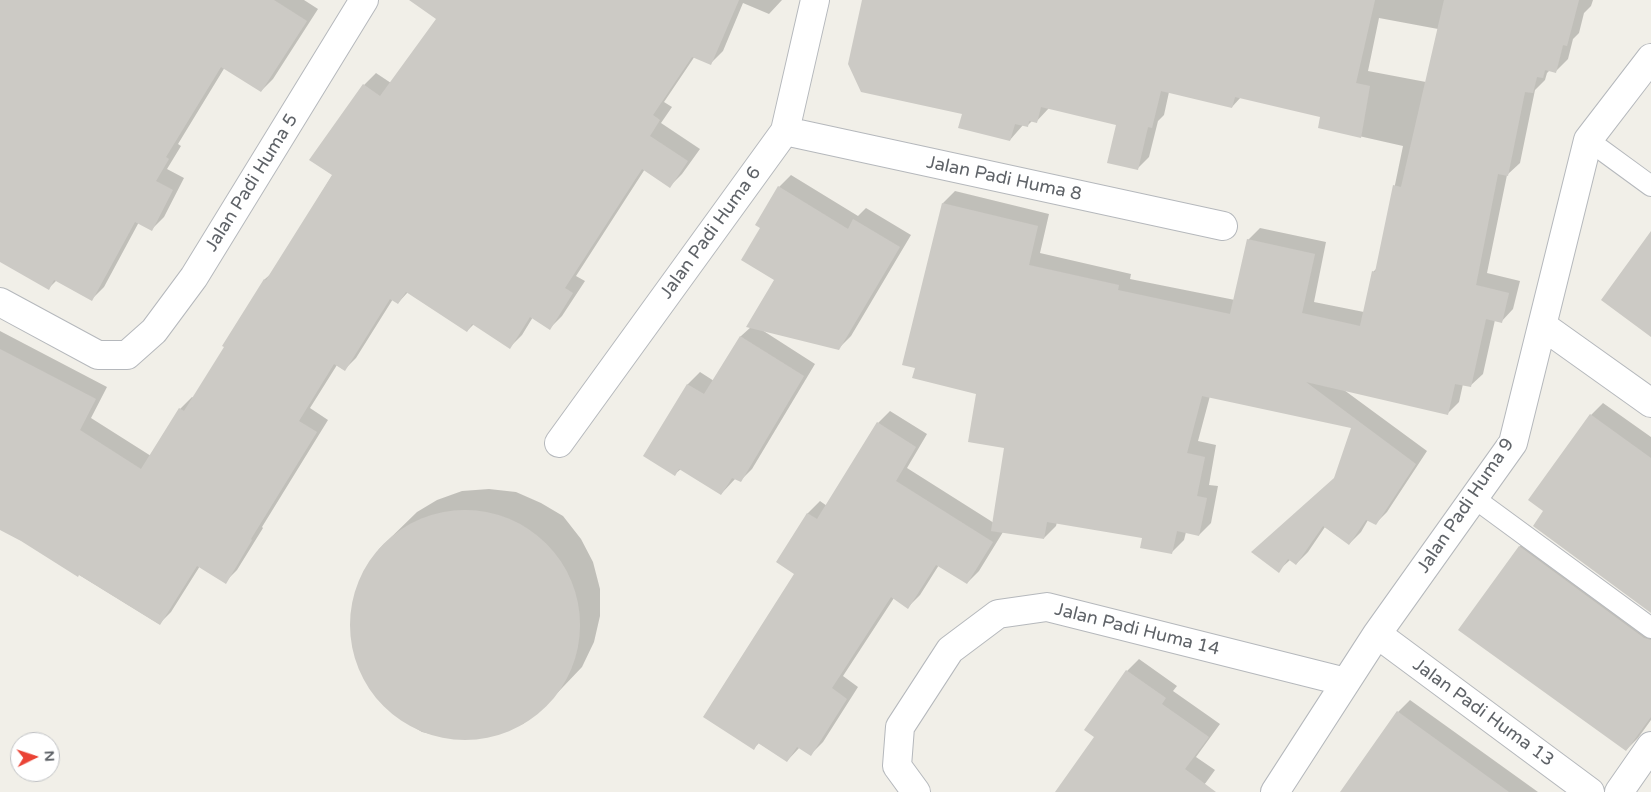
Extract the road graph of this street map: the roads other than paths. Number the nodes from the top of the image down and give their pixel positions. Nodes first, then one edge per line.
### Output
1 (364, 0) edge
2 (815, 0) edge
3 (1651, 58) edge
4 (785, 131) junction
5 (1588, 140) junction
6 (1651, 186) edge
7 (1223, 226) dead end
8 (0, 302) edge
9 (1542, 326) junction
10 (1651, 403) edge
11 (559, 443) dead end
12 (1474, 498) junction
13 (1651, 628) edge
14 (1377, 634) junction
15 (1346, 682) junction
16 (1651, 746) edge
17 (916, 792) edge
18 (1274, 792) edge
19 (1590, 792) edge
20 (1619, 792) edge

1 - 8 street, Jalan Padi Huma 5
2 - 4 street, Jalan Padi Huma 6
3 - 5 street, Jalan Padi Huma 9
4 - 7 street, Jalan Padi Huma 8
4 - 11 street, Jalan Padi Huma 6
5 - 6 lane
5 - 9 street, Jalan Padi Huma 9
9 - 10 street
9 - 12 street, Jalan Padi Huma 9
12 - 13 lane
12 - 14 street, Jalan Padi Huma 9
14 - 15 street, Jalan Padi Huma 9
14 - 19 street, Jalan Padi Huma 13
15 - 17 street, Jalan Padi Huma 14
15 - 18 street, Jalan Padi Huma 9
16 - 20 street

